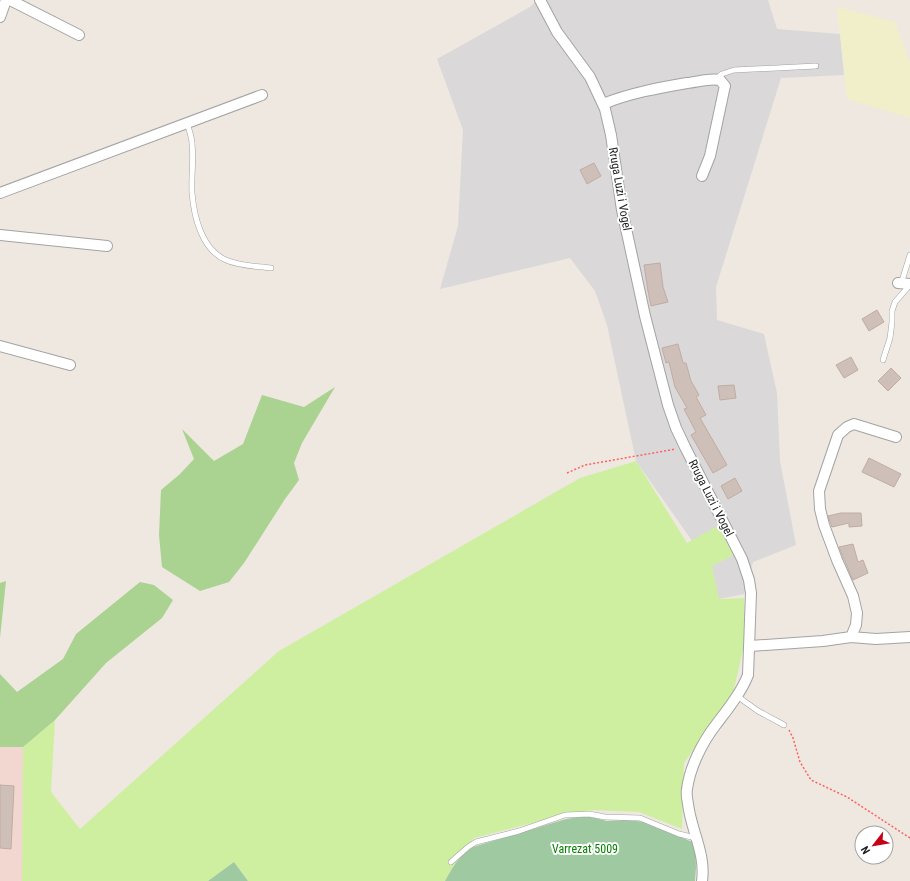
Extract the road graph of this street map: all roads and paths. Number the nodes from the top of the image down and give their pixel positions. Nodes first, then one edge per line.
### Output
1 (6, 0) edge
2 (10, 0) edge
3 (540, 0) edge
4 (0, 17) edge
5 (79, 35) dead end
6 (816, 66) dead end
7 (716, 80) junction
8 (262, 95) dead end
9 (603, 104) junction
10 (187, 123) junction
11 (702, 176) dead end
12 (0, 193) edge
13 (0, 235) edge
14 (107, 246) dead end
15 (910, 254) edge
16 (271, 268) dead end
17 (905, 284) edge
18 (0, 346) edge
19 (883, 360) dead end
20 (70, 365) dead end
21 (896, 437) dead end
22 (685, 447) junction
23 (567, 473) dead end
24 (851, 637) junction
25 (910, 637) edge
26 (750, 646) junction
27 (737, 695) junction
28 (784, 725) joint
29 (697, 838) junction
30 (910, 838) edge
31 (451, 862) dead end
32 (702, 881) edge

1 - 4 street
2 - 5 street
3 - 9 street, Rruga Luzi i Vogel
6 - 7 lane
7 - 9 street
7 - 11 street
8 - 10 street
9 - 22 street, Rruga Luzi i Vogel
10 - 12 street
10 - 16 lane
13 - 14 street
15 - 17 lane
17 - 19 lane
18 - 20 street
21 - 24 street
22 - 23 path
22 - 26 street, Rruga Luzi i Vogel
24 - 25 street
24 - 26 street
26 - 27 street, Rruga Luzi i Vogel
27 - 28 lane
27 - 29 street, Rruga Luzi i Vogel
28 - 30 path
29 - 31 lane
29 - 32 street, Rruga Luzi i Vogel

